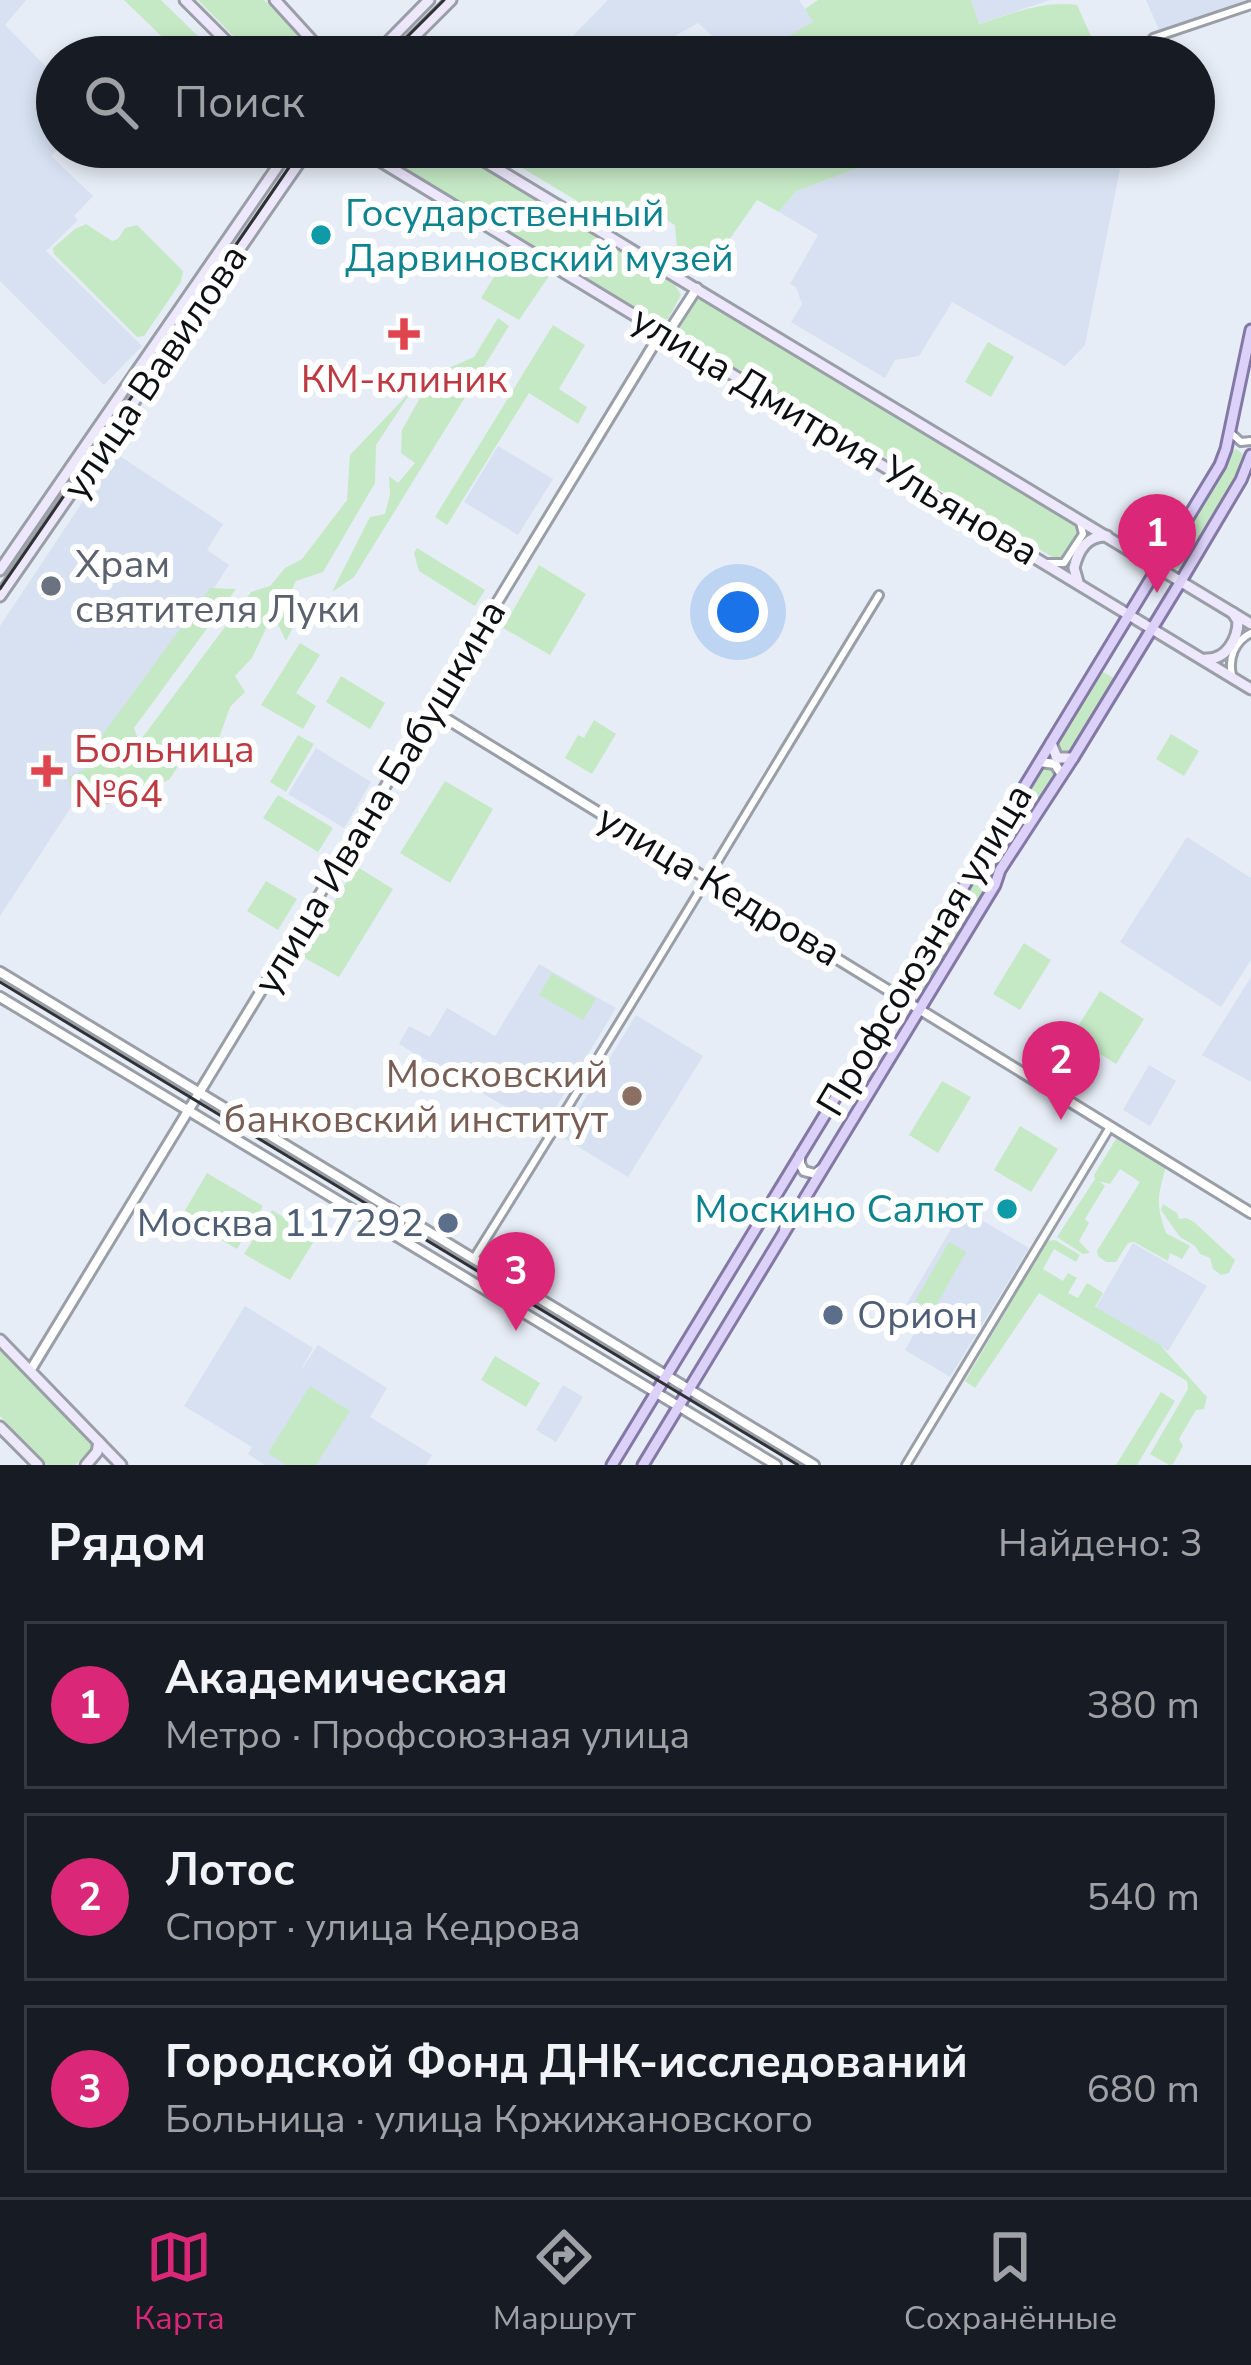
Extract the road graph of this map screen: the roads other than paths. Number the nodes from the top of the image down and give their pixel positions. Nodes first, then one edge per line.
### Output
1 (185, 0) edge
2 (274, 0) edge
3 (429, 0) edge
4 (451, 0) edge
5 (1251, 5) edge
6 (221, 36) edge
7 (307, 36) edge
8 (394, 36) edge
9 (415, 36) edge
10 (1159, 36) edge
11 (277, 168) edge
12 (296, 168) edge
13 (396, 168) edge
14 (496, 168) edge
15 (697, 288) junction
16 (1251, 330) edge
17 (664, 333) junction
18 (1230, 431) junction
19 (1251, 441) edge
20 (1251, 455) edge
21 (1078, 519) junction
22 (1107, 536) junction
23 (1043, 562) junction
24 (1158, 567) junction
25 (0, 571) edge
26 (1181, 581) junction
27 (1079, 584) junction
28 (879, 595) dead end
29 (0, 596) edge
30 (1232, 612) junction
31 (1130, 615) junction
32 (1151, 628) junction
33 (1251, 628) edge
34 (1201, 658) junction
35 (1234, 679) junction
36 (1251, 689) edge
37 (432, 710) junction
38 (1051, 743) junction
39 (1073, 758) junction
40 (1039, 763) junction
41 (1062, 775) junction
42 (706, 879) junction
43 (0, 972) edge
44 (896, 995) junction
45 (0, 997) edge
46 (919, 1008) junction
47 (201, 1091) junction
48 (189, 1110) junction
49 (1110, 1127) junction
50 (801, 1153) junction
51 (824, 1167) junction
52 (1251, 1213) edge
53 (760, 1220) junction
54 (783, 1234) junction
55 (474, 1258) junction
56 (0, 1340) edge
57 (31, 1371) junction
58 (666, 1375) junction
59 (690, 1389) junction
60 (656, 1392) junction
61 (680, 1406) junction
62 (0, 1427) edge
63 (99, 1442) junction
64 (38, 1465) edge
65 (86, 1465) edge
66 (121, 1465) edge
67 (612, 1465) edge
68 (644, 1465) edge
69 (776, 1465) edge
70 (814, 1465) edge
71 (906, 1465) edge

1 - 6 main road
2 - 7 main road
3 - 8 main road
4 - 9 main road
5 - 10 street
11 - 25 main road, улица Вавилова
12 - 29 main road, улица Вавилова
13 - 17 main road, улица Дмитрия Ульянова
14 - 15 main road, улица Дмитрия Ульянова
15 - 17 street, улица Ивана Бабушкина
15 - 21 main road, улица Дмитрия Ульянова
16 - 18 main road, Профсоюзная улица
17 - 23 main road, улица Дмитрия Ульянова
17 - 37 street, улица Ивана Бабушкина
18 - 19 street
18 - 24 main road, Профсоюзная улица
20 - 26 main road, Профсоюзная улица
21 - 22 main road, улица Дмитрия Ульянова
21 - 23 street
22 - 24 main road, улица Дмитрия Ульянова
22 - 27 main road
23 - 27 main road, улица Дмитрия Ульянова
24 - 26 main road, улица Дмитрия Ульянова
24 - 31 main road, Профсоюзная улица
26 - 30 main road, улица Дмитрия Ульянова
26 - 32 main road, Профсоюзная улица
27 - 31 main road, улица Дмитрия Ульянова
28 - 42 street
30 - 33 main road, улица Дмитрия Ульянова
30 - 34 main road
31 - 32 main road, улица Дмитрия Ульянова
31 - 38 main road, Профсоюзная улица
32 - 34 main road, улица Дмитрия Ульянова
32 - 39 main road, Профсоюзная улица
33 - 35 street
34 - 35 main road, улица Дмитрия Ульянова
35 - 36 main road, улица Дмитрия Ульянова
37 - 42 street, улица Кедрова
37 - 47 street, улица Ивана Бабушкина
38 - 39 main road
38 - 40 main road, Профсоюзная улица
39 - 41 main road, Профсоюзная улица
40 - 41 street
40 - 44 main road, Профсоюзная улица
41 - 46 main road, Профсоюзная улица
42 - 44 street, улица Кедрова
42 - 55 street
43 - 47 street
44 - 46 street, улица Кедрова
44 - 50 main road, Профсоюзная улица
45 - 48 street
46 - 49 street, улица Кедрова
46 - 51 main road, Профсоюзная улица
47 - 48 street, улица Ивана Бабушкина
47 - 55 street
48 - 57 street, улица Ивана Бабушкина
48 - 60 street
49 - 52 street, улица Кедрова
49 - 71 street
50 - 51 street
50 - 53 main road, Профсоюзная улица
51 - 54 main road, Профсоюзная улица
53 - 54 street
53 - 58 main road, Профсоюзная улица
54 - 59 main road, Профсоюзная улица
55 - 58 street
56 - 57 main road
57 - 63 main road
58 - 59 street
58 - 60 main road, Профсоюзная улица
59 - 61 main road, Профсоюзная улица
59 - 70 street
60 - 61 street
60 - 67 main road, Профсоюзная улица
61 - 68 main road, Профсоюзная улица
61 - 69 street
62 - 64 main road
63 - 65 main road
63 - 66 main road

